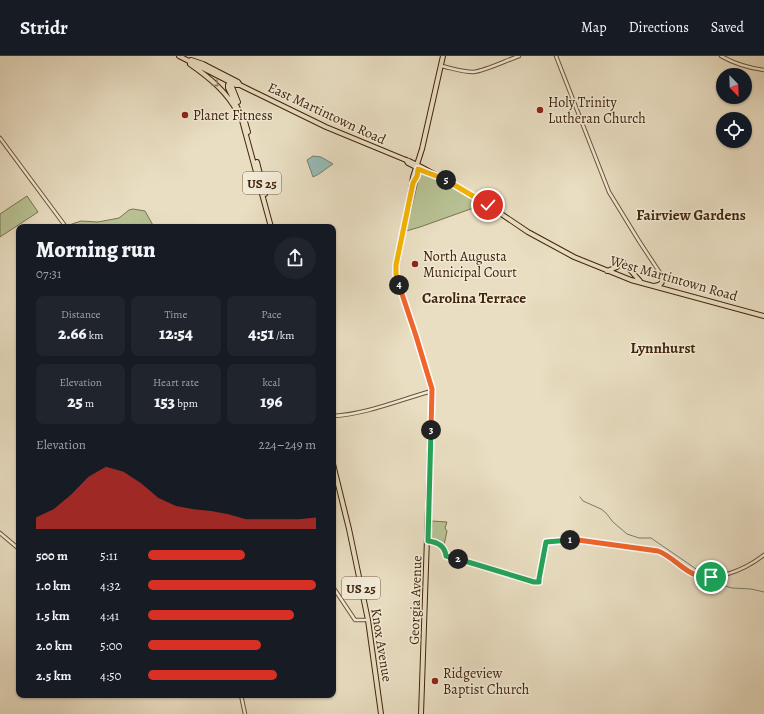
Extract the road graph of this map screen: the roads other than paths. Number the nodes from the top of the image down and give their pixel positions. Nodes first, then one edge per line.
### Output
1 (179, 56) edge
2 (443, 56) edge
3 (519, 56) edge
4 (556, 56) edge
5 (721, 56) edge
6 (186, 59) junction
7 (441, 66) junction
8 (764, 70) edge
9 (231, 82) junction
10 (246, 88) junction
11 (236, 96) junction
12 (243, 123) junction
13 (0, 138) edge
14 (418, 167) junction
15 (64, 224) edge
16 (271, 224) edge
17 (271, 224) edge
18 (617, 262) dead end
19 (623, 262) dead end
20 (607, 271) junction
21 (661, 275) joint
22 (642, 283) junction
23 (654, 286) junction
24 (764, 316) edge
25 (432, 391) junction
26 (336, 416) edge
27 (336, 476) edge
28 (0, 533) edge
29 (428, 541) junction
30 (16, 547) edge
31 (764, 555) edge
32 (336, 591) edge
33 (368, 620) junction
34 (242, 698) edge
35 (245, 714) edge
36 (382, 714) edge
37 (421, 714) edge

1 - 6 main road, East Martintown Road / US 25
2 - 7 main road, Georgia Avenue
3 - 7 street
4 - 21 street
5 - 8 street
6 - 9 main road, East Martintown Road
6 -> 12 main road, US 25
7 - 14 main road, Georgia Avenue
9 - 10 main road, East Martintown Road
9 - 11 main road, US 25
9 - 12 main road, US 25
10 - 11 main road
10 - 14 main road, East Martintown Road
11 - 17 main road, US 25
12 - 16 main road, US 25
13 - 15 street
14 - 20 main road, West Martintown Road
14 - 25 main road, Georgia Avenue
18 - 20 main road
19 - 22 main road
20 - 22 main road, West Martintown Road
21 - 23 main road
22 - 23 main road, West Martintown Road
23 - 24 main road, West Martintown Road
25 - 26 street
25 - 29 main road, Georgia Avenue
27 - 33 main road, Knox Avenue / US 25
28 - 30 street
29 - 31 street
29 - 37 main road, Georgia Avenue
32 - 33 street
33 - 36 main road, Knox Avenue / US 25
34 - 35 street

